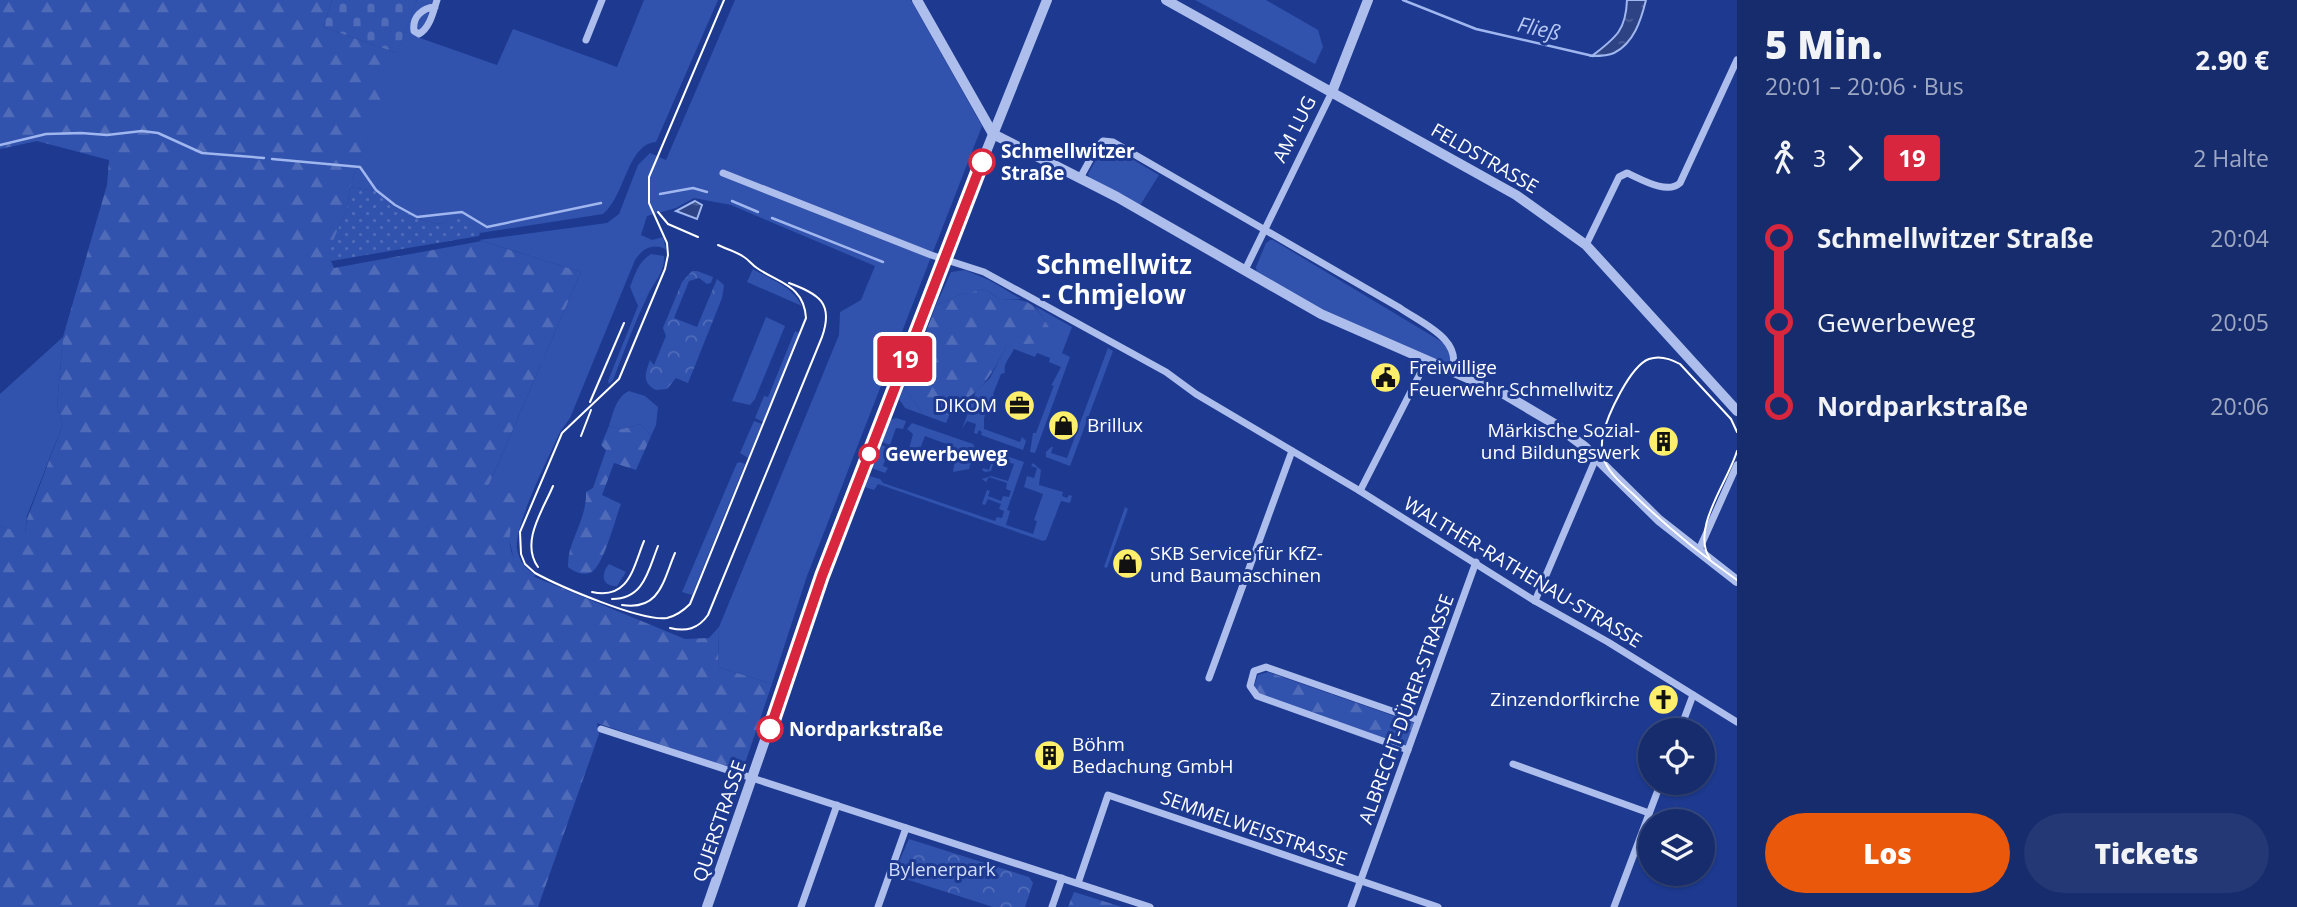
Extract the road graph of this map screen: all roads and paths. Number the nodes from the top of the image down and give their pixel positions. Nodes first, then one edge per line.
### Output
1 (602, 0) edge
2 (917, 0) edge
3 (1047, 0) edge
4 (1166, 0) edge
5 (1368, 0) edge
6 (586, 40) dead end
7 (1737, 60) edge
8 (1332, 92) junction
9 (993, 134) junction
10 (723, 173) dead end
11 (1080, 178) junction
12 (1265, 232) junction
13 (1586, 245) junction
14 (943, 259) junction
15 (1245, 270) junction
16 (1427, 360) junction
17 (1452, 371) junction
18 (1737, 411) edge
19 (1292, 451) junction
20 (1596, 458) junction
21 (1737, 465) edge
22 (1360, 491) junction
23 (1698, 552) junction
24 (1476, 562) junction
25 (1737, 582) edge
26 (1535, 601) junction
27 (1209, 678) dead end
28 (1693, 695) junction
29 (1684, 718) edge
30 (1418, 720) junction
31 (1737, 722) edge
32 (601, 729) dead end
33 (1408, 750) junction
34 (1513, 764) dead end
35 (753, 778) junction
36 (837, 805) junction
37 (1638, 809) edge
38 (906, 828) junction
39 (1638, 843) edge
40 (1062, 878) junction
41 (1361, 880) junction
42 (1078, 883) junction
43 (707, 907) edge
44 (801, 907) edge
45 (878, 907) edge
46 (1052, 907) edge
47 (1150, 907) edge
48 (1351, 907) edge
49 (1438, 907) edge
50 (1614, 907) edge

1 - 6 street
2 - 9 street
3 - 9 street, QUERSTRASSE
4 - 8 street, FELDSTRASSE
5 - 8 street, AM LUG
7 - 13 street
8 - 12 street, AM LUG
8 - 13 street, FELDSTRASSE
9 - 11 street
9 - 14 street, QUERSTRASSE
10 - 14 street, WALTHER-RATHENAU-STRASSE
11 - 12 street
11 - 15 street
12 - 15 street, AM LUG
12 - 17 street
13 - 18 street, FELDSTRASSE
14 - 19 street, WALTHER-RATHENAU-STRASSE
14 - 35 street, QUERSTRASSE
15 - 16 street
16 - 17 street
16 - 22 street
17 - 20 street
19 - 22 street, WALTHER-RATHENAU-STRASSE
19 - 27 street
20 - 23 street
20 - 26 street
21 - 23 street
22 - 24 street, WALTHER-RATHENAU-STRASSE
23 - 25 street
24 - 26 street, WALTHER-RATHENAU-STRASSE
24 - 30 street, ALBRECHT-DÜRER-STRASSE
26 - 28 street, WALTHER-RATHENAU-STRASSE
28 - 29 street
28 - 31 street, WALTHER-RATHENAU-STRASSE
30 - 33 street, ALBRECHT-DÜRER-STRASSE
30 - 33 street
32 - 35 street
33 - 41 street, ALBRECHT-DÜRER-STRASSE
34 - 37 street
35 - 36 street
35 - 43 street, QUERSTRASSE
36 - 38 street
36 - 44 street
38 - 40 street
38 - 45 street
39 - 50 street
40 - 42 street
40 - 46 street
41 - 42 street, SEMMELWEISSTRASSE
41 - 48 street, ALBRECHT-DÜRER-STRASSE
41 - 49 street, SEMMELWEISSTRASSE
42 - 47 street

